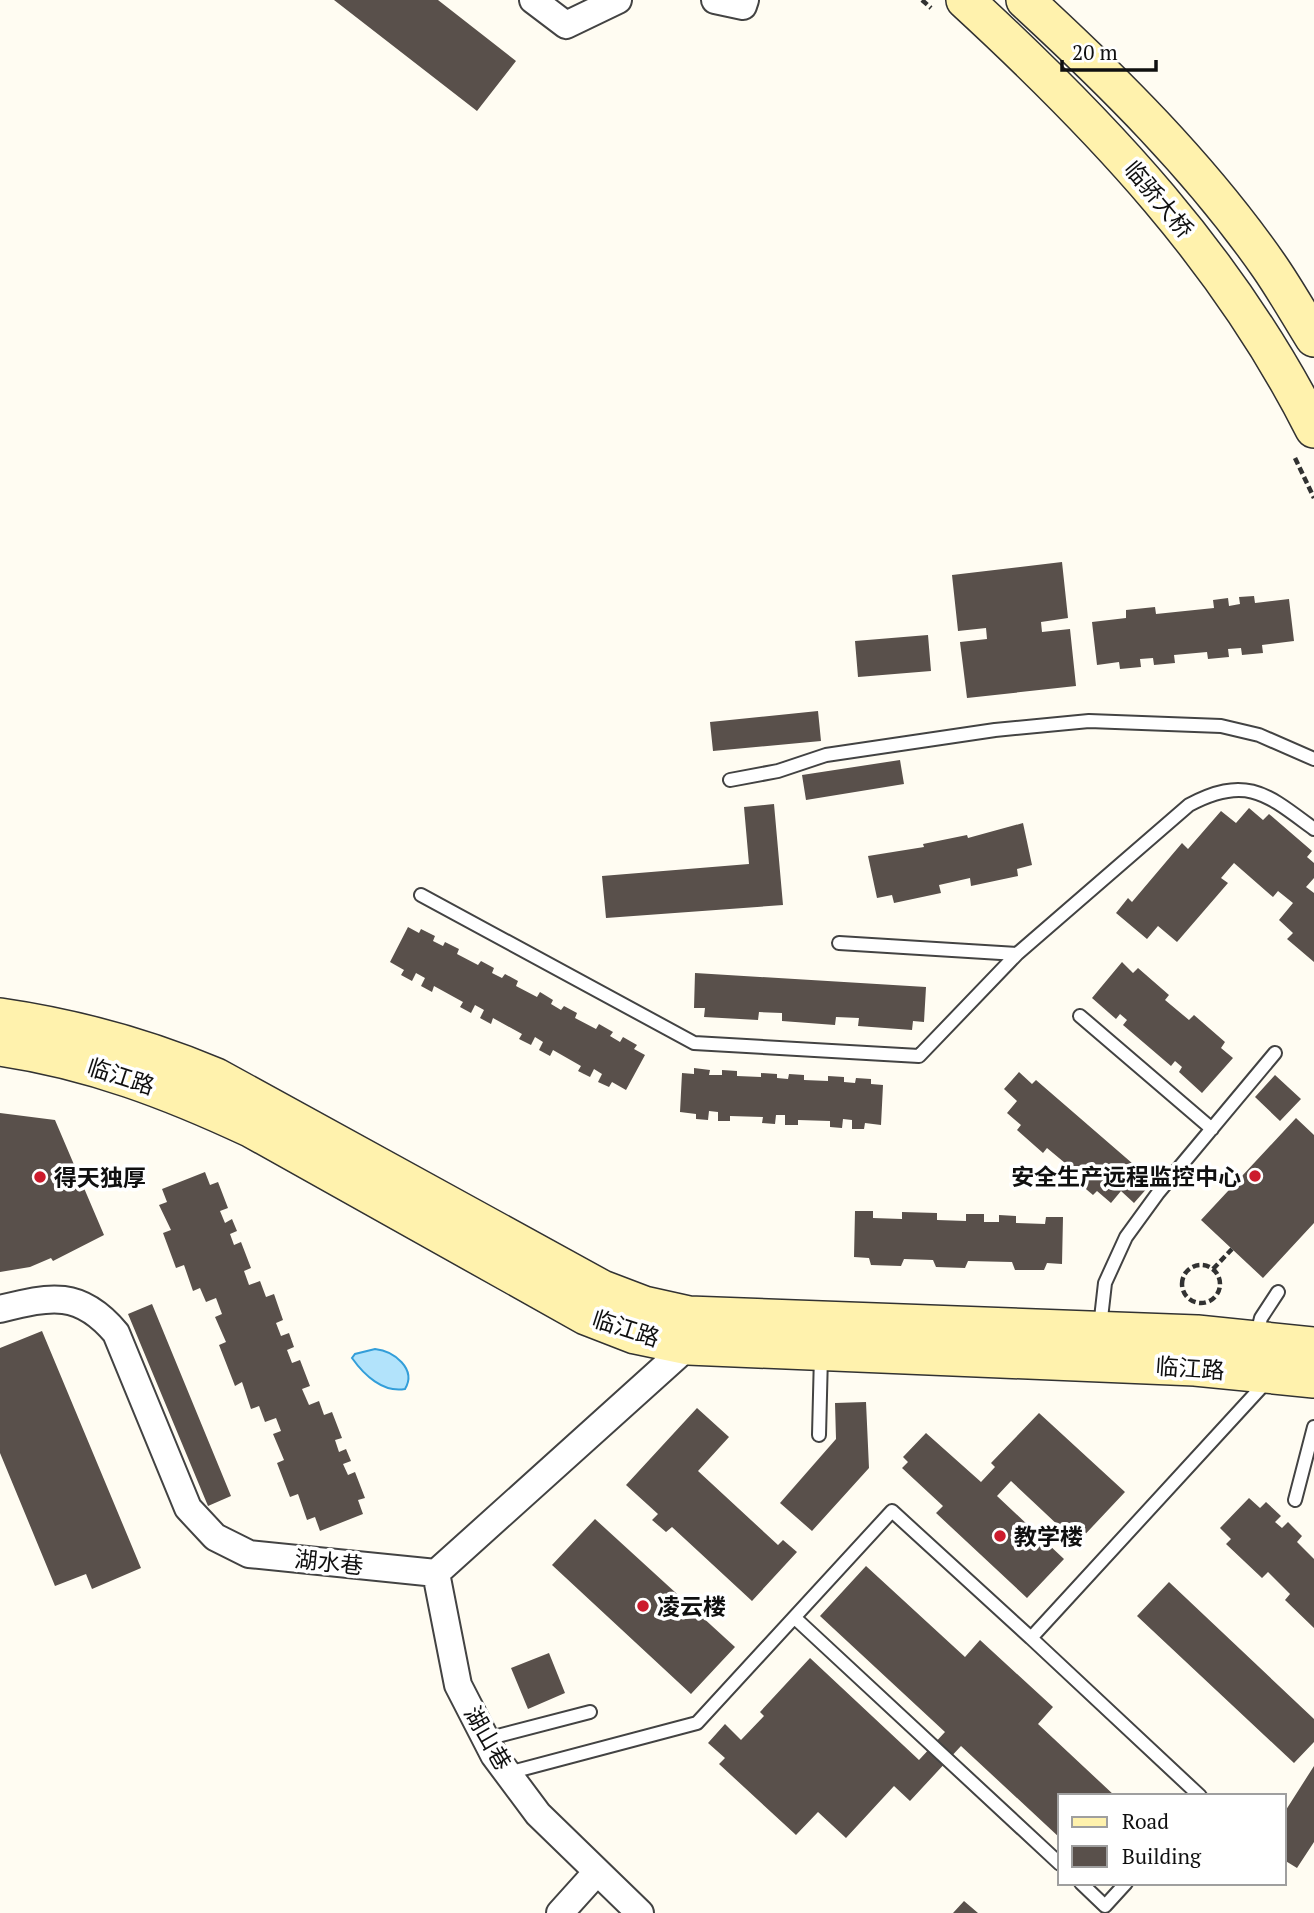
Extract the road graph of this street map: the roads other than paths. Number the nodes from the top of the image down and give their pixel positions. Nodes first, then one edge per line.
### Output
1 (533, 0) edge
2 (618, 0) edge
3 (715, 0) edge
4 (745, 0) edge
5 (1025, 0) edge
6 (953, 9) edge
7 (1314, 338) edge
8 (1302, 439) edge
9 (1314, 759) edge
10 (730, 780) dead end
11 (1314, 829) edge
12 (421, 895) dead end
13 (839, 943) dead end
14 (1017, 954) junction
15 (1080, 1016) dead end
16 (0, 1017) edge
17 (0, 1048) edge
18 (1275, 1053) dead end
19 (1212, 1129) junction
20 (1278, 1292) dead end
21 (0, 1309) edge
22 (688, 1330) junction
23 (1100, 1331) junction
24 (1314, 1346) edge
25 (821, 1351) junction
26 (1258, 1360) junction
27 (1314, 1379) edge
28 (1314, 1427) edge
29 (819, 1435) dead end
30 (1295, 1500) dead end
31 (436, 1573) junction
32 (795, 1618) junction
33 (1031, 1638) junction
34 (590, 1712) dead end
35 (486, 1739) junction
36 (508, 1773) junction
37 (1198, 1794) edge
38 (1058, 1862) edge
39 (596, 1873) junction
40 (1083, 1885) edge
41 (1124, 1885) edge
42 (560, 1913) edge
43 (640, 1913) edge

1 - 2 street
3 - 4 street
5 - 7 main road, 临骄大桥
6 - 8 main road, 临骄大桥
9 - 10 lane
11 - 14 lane
12 - 14 lane
13 - 14 lane
15 - 19 lane
16 - 22 main road, 临江路
17 - 22 main road, 临江路
18 - 19 lane
19 - 23 lane
20 - 26 lane
21 - 31 street, 湖水巷
22 - 23 main road, 临江路
22 - 25 main road, 临江路
22 - 31 street
23 - 26 main road, 临江路
24 - 26 main road, 临江路
25 - 26 main road, 临江路
25 - 29 lane
26 - 27 main road, 临江路
26 - 33 lane
28 - 30 lane
31 - 35 street, 湖山巷
32 - 33 lane
32 - 36 lane
32 - 38 lane
33 - 37 lane
34 - 35 lane
35 - 36 street, 湖山巷
36 - 39 street, 湖山巷
39 - 42 street
39 - 43 street, 湖山巷
40 - 41 lane

